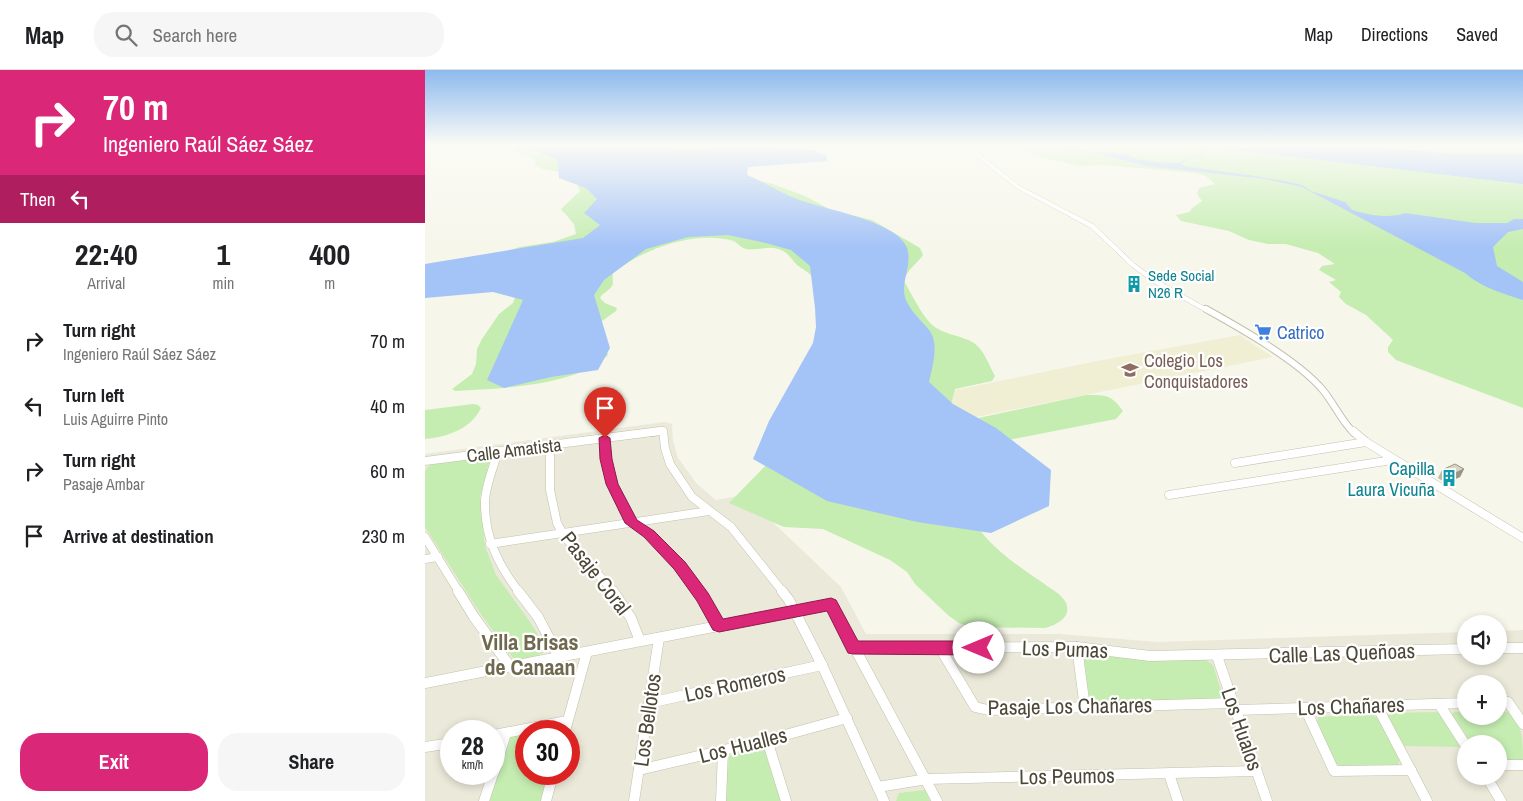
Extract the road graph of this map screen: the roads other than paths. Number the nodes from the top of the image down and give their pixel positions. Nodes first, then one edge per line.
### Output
1 (1008, 179) edge
2 (605, 438) junction
3 (1366, 442) junction
4 (550, 445) junction
5 (497, 451) junction
6 (1392, 460) junction
7 (426, 462) edge
8 (1235, 463) dead end
9 (1169, 496) dead end
10 (709, 511) junction
11 (632, 523) junction
12 (562, 533) junction
13 (425, 537) edge
14 (1523, 538) edge
15 (490, 544) junction
16 (438, 557) junction
17 (425, 559) edge
18 (795, 611) junction
19 (719, 626) junction
20 (659, 638) junction
21 (640, 642) junction
22 (1077, 647) junction
23 (853, 648) junction
24 (940, 648) junction
25 (1507, 648) edge
26 (1523, 648) edge
27 (1457, 649) edge
28 (587, 652) junction
29 (1217, 656) junction
30 (559, 657) junction
31 (509, 665) junction
32 (822, 665) junction
33 (425, 683) edge
34 (649, 703) junction
35 (1457, 703) edge
36 (1439, 704) junction
37 (1377, 706) junction
38 (1507, 706) edge
39 (1234, 707) junction
40 (1085, 708) junction
41 (1305, 708) junction
42 (847, 718) junction
43 (568, 720) edge
44 (1523, 724) edge
45 (515, 732) edge
46 (506, 733) joint
47 (1459, 735) edge
48 (505, 736) edge
49 (767, 740) junction
50 (440, 745) edge
51 (425, 747) edge
52 (723, 750) junction
53 (1507, 765) edge
54 (1523, 765) edge
55 (639, 770) junction
56 (1411, 770) junction
57 (1256, 771) junction
58 (1169, 774) junction
59 (927, 779) junction
60 (489, 785) edge
61 (550, 785) edge
62 (1491, 785) edge
63 (878, 787) junction
64 (484, 801) edge
65 (546, 801) edge
66 (634, 801) edge
67 (721, 801) edge
68 (786, 801) edge
69 (884, 801) edge
70 (937, 801) edge
71 (1179, 801) edge
72 (1267, 801) edge
73 (1427, 801) edge
74 (1501, 801) edge

1 - 3 street
2 - 4 street, Calle Amatista
2 - 10 street, Calle Amatista
2 - 11 street
3 - 6 street
3 - 8 street
4 - 5 street, Calle Amatista
4 - 12 street, Pasaje Coral
5 - 7 street, Calle Amatista
5 - 15 street
6 - 9 street
6 - 14 street
10 - 11 street
10 - 18 street
11 - 12 street
11 - 19 street
12 - 15 street
12 - 21 street, Pasaje Coral
13 - 16 street
15 - 30 street
16 - 17 street
16 - 31 street
18 - 19 street
18 - 23 street
18 - 32 street
19 - 20 street
20 - 21 street
20 - 34 street, Los Bellotos
21 - 28 street
22 - 24 street, Los Pumas
22 - 29 street, Los Pumas
22 - 40 street
23 - 24 street, Los Pumas
23 - 59 street
24 - 40 street, Pasaje Los Chañares
25 - 26 street
27 - 29 street, Calle Las Queñoas
28 - 30 street
28 - 43 street
29 - 39 street, Los Hualos
30 - 31 street
31 - 33 street
32 - 34 street, Los Romeros
32 - 42 street
34 - 55 street, Los Bellotos
35 - 36 street, Los Chañares
36 - 37 street, Los Chañares
36 - 47 street
37 - 41 street, Los Chañares
37 - 56 street
38 - 44 street
39 - 40 street, Pasaje Los Chañares
39 - 41 street, Los Chañares
39 - 57 street, Los Hualos
41 - 56 street
42 - 49 street, Los Hualles
42 - 63 street
45 - 46 street
46 - 48 street
49 - 52 street, Los Hualles
49 - 68 street
50 - 51 street
52 - 55 street, Los Hualles
52 - 67 street
53 - 54 street
55 - 66 street, Los Bellotos
56 - 73 street
57 - 58 street, Los Peumos
57 - 72 street, Los Hualos
58 - 59 street, Los Peumos
58 - 71 street
59 - 63 street, Los Peumos
59 - 70 street
60 - 64 street
61 - 65 street
62 - 74 street
63 - 69 street

